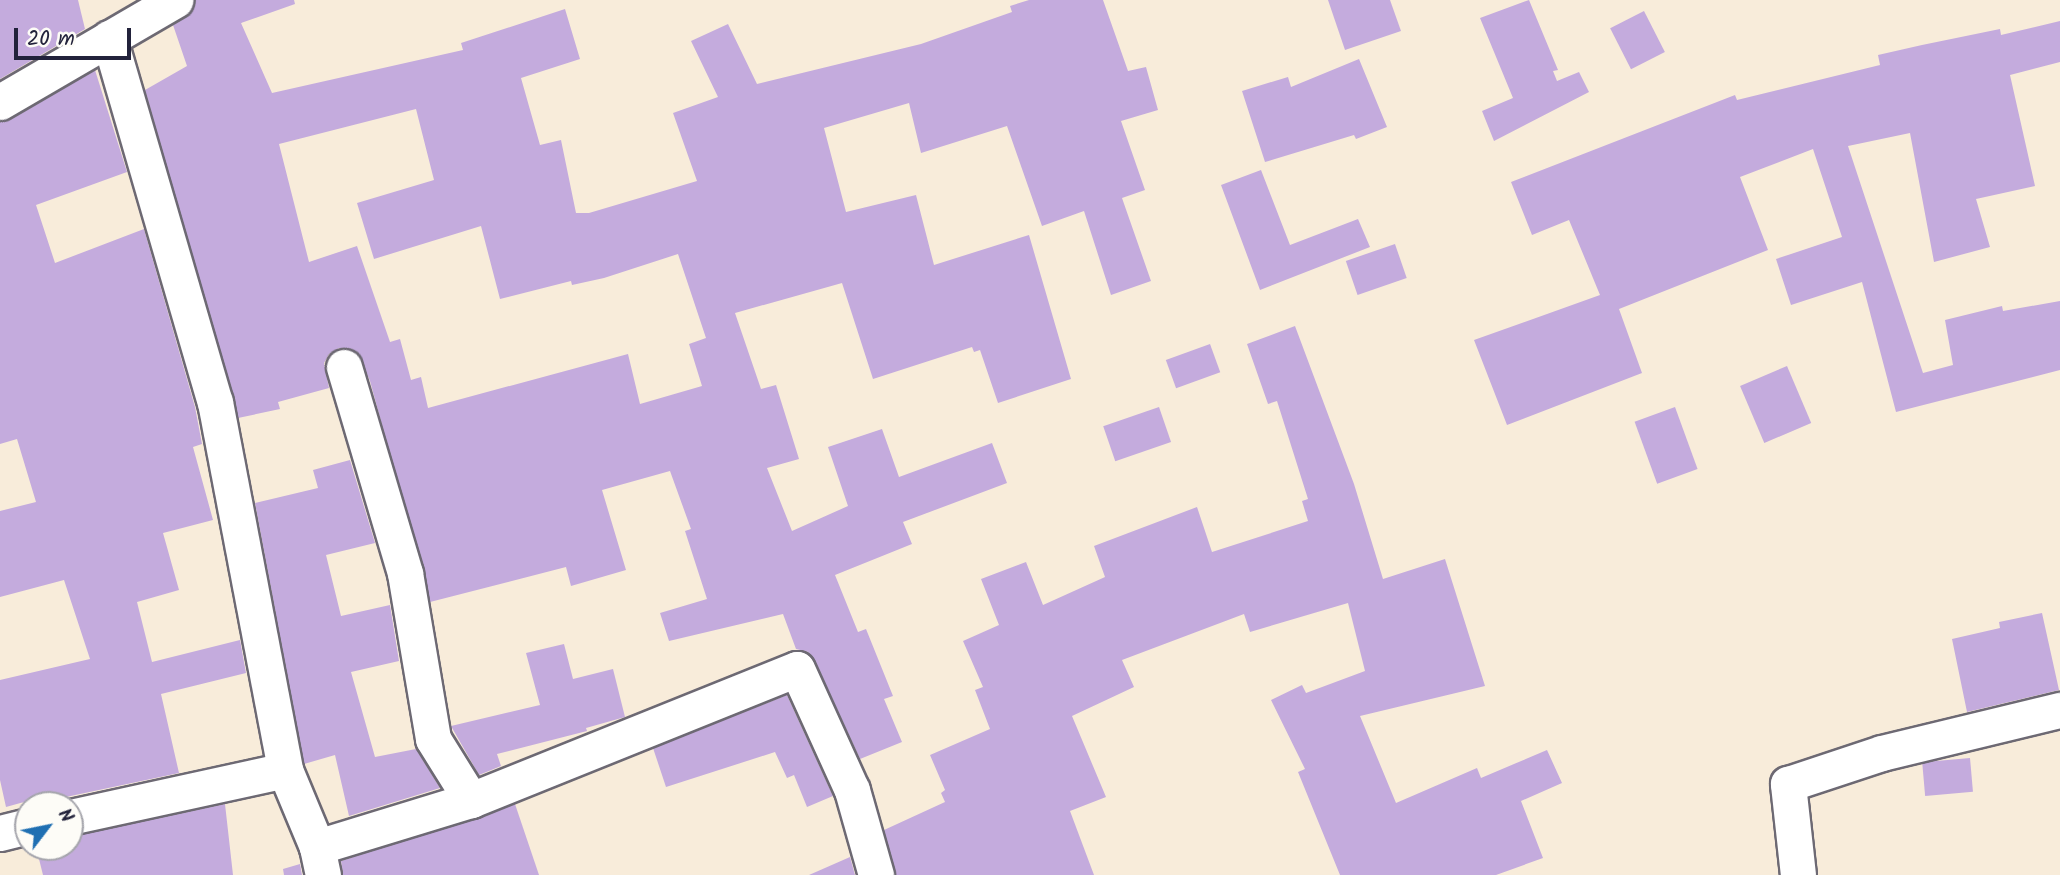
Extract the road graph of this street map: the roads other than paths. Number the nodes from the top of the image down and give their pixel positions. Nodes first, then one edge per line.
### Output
1 (175, 0) edge
2 (108, 38) junction
3 (0, 102) edge
4 (344, 367) dead end
5 (2060, 710) edge
6 (285, 770) junction
7 (471, 800) junction
8 (84, 814) edge
9 (320, 861) edge
10 (876, 875) edge
11 (1798, 875) edge

1 - 2 street
2 - 3 street
2 - 6 street
4 - 7 street
5 - 11 street
6 - 8 street
6 - 9 street
7 - 9 street
7 - 10 street

